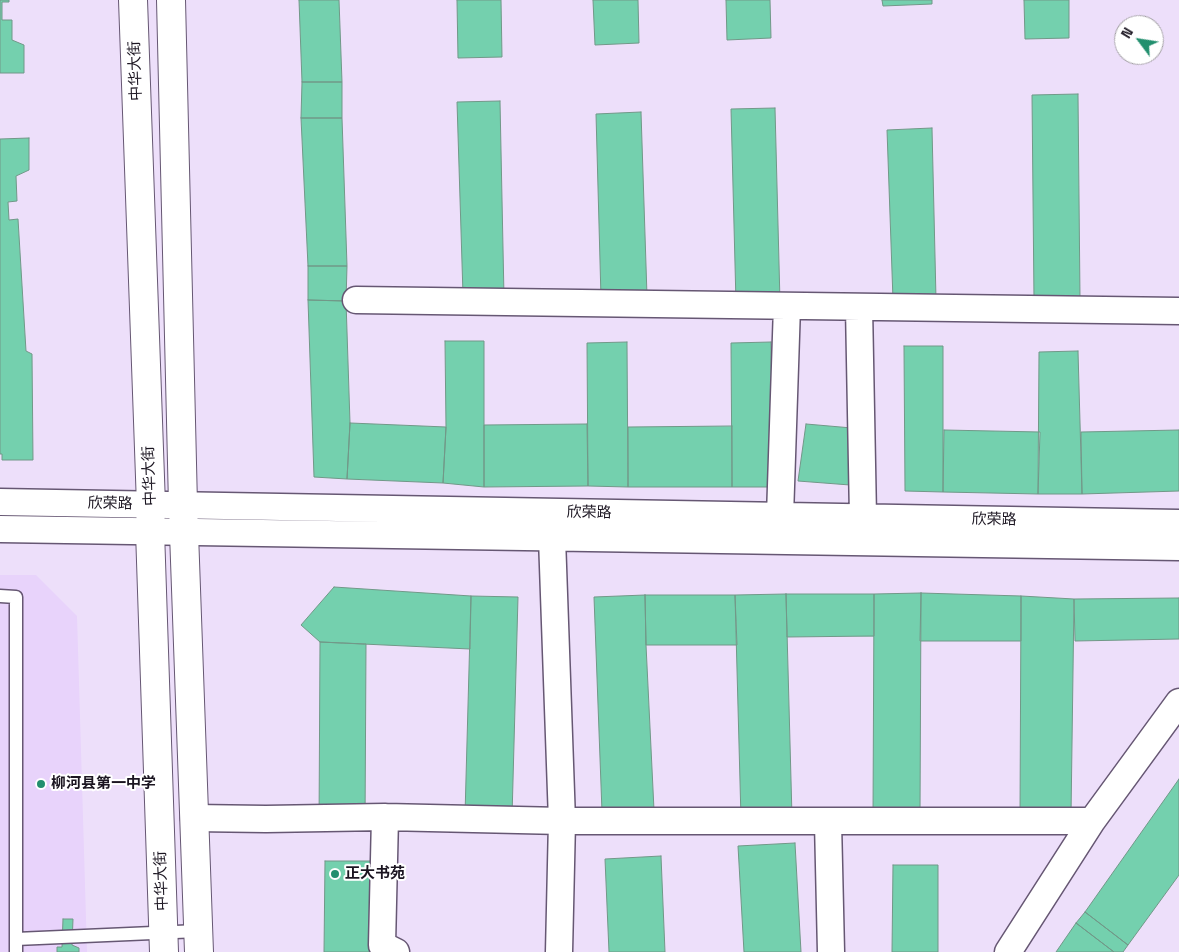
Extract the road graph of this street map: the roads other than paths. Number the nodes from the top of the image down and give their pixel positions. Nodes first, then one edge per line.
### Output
1 (133, 0) edge
2 (171, 0) edge
3 (356, 300) dead end
4 (787, 306) junction
5 (859, 307) junction
6 (1179, 312) edge
7 (0, 502) edge
8 (183, 505) junction
9 (780, 516) junction
10 (863, 517) junction
11 (151, 518) junction
12 (1179, 523) edge
13 (0, 529) edge
14 (184, 532) junction
15 (552, 538) junction
16 (1179, 547) edge
17 (0, 596) edge
18 (1179, 702) edge
19 (385, 816) junction
20 (194, 818) junction
21 (562, 821) junction
22 (1092, 821) junction
23 (828, 822) junction
24 (163, 942) edge
25 (199, 942) edge
26 (16, 945) edge
27 (396, 952) edge
28 (559, 952) edge
29 (831, 952) edge
30 (1008, 952) edge

1 - 11 main road, 中华大街
2 - 8 main road
3 - 4 street
4 - 5 street
4 - 9 street
5 - 6 street
5 - 10 street
7 - 11 street, 欣荣路
8 - 9 street, 欣荣路
8 - 11 street, 欣荣路
8 - 14 main road
9 - 10 street, 欣荣路
10 - 12 street, 欣荣路
11 - 13 street, 欣荣路
11 - 14 street, 欣荣路
11 - 24 main road, 中华大街
14 - 15 street, 欣荣路
14 - 20 main road
15 - 16 street, 欣荣路
15 - 21 street
17 - 26 lane
18 - 22 street
19 - 20 street
19 - 21 street
19 - 27 street
20 - 25 main road
21 - 23 street
21 - 28 street
22 - 23 street
22 - 30 street
23 - 29 street
24 - 25 lane
24 - 26 lane

